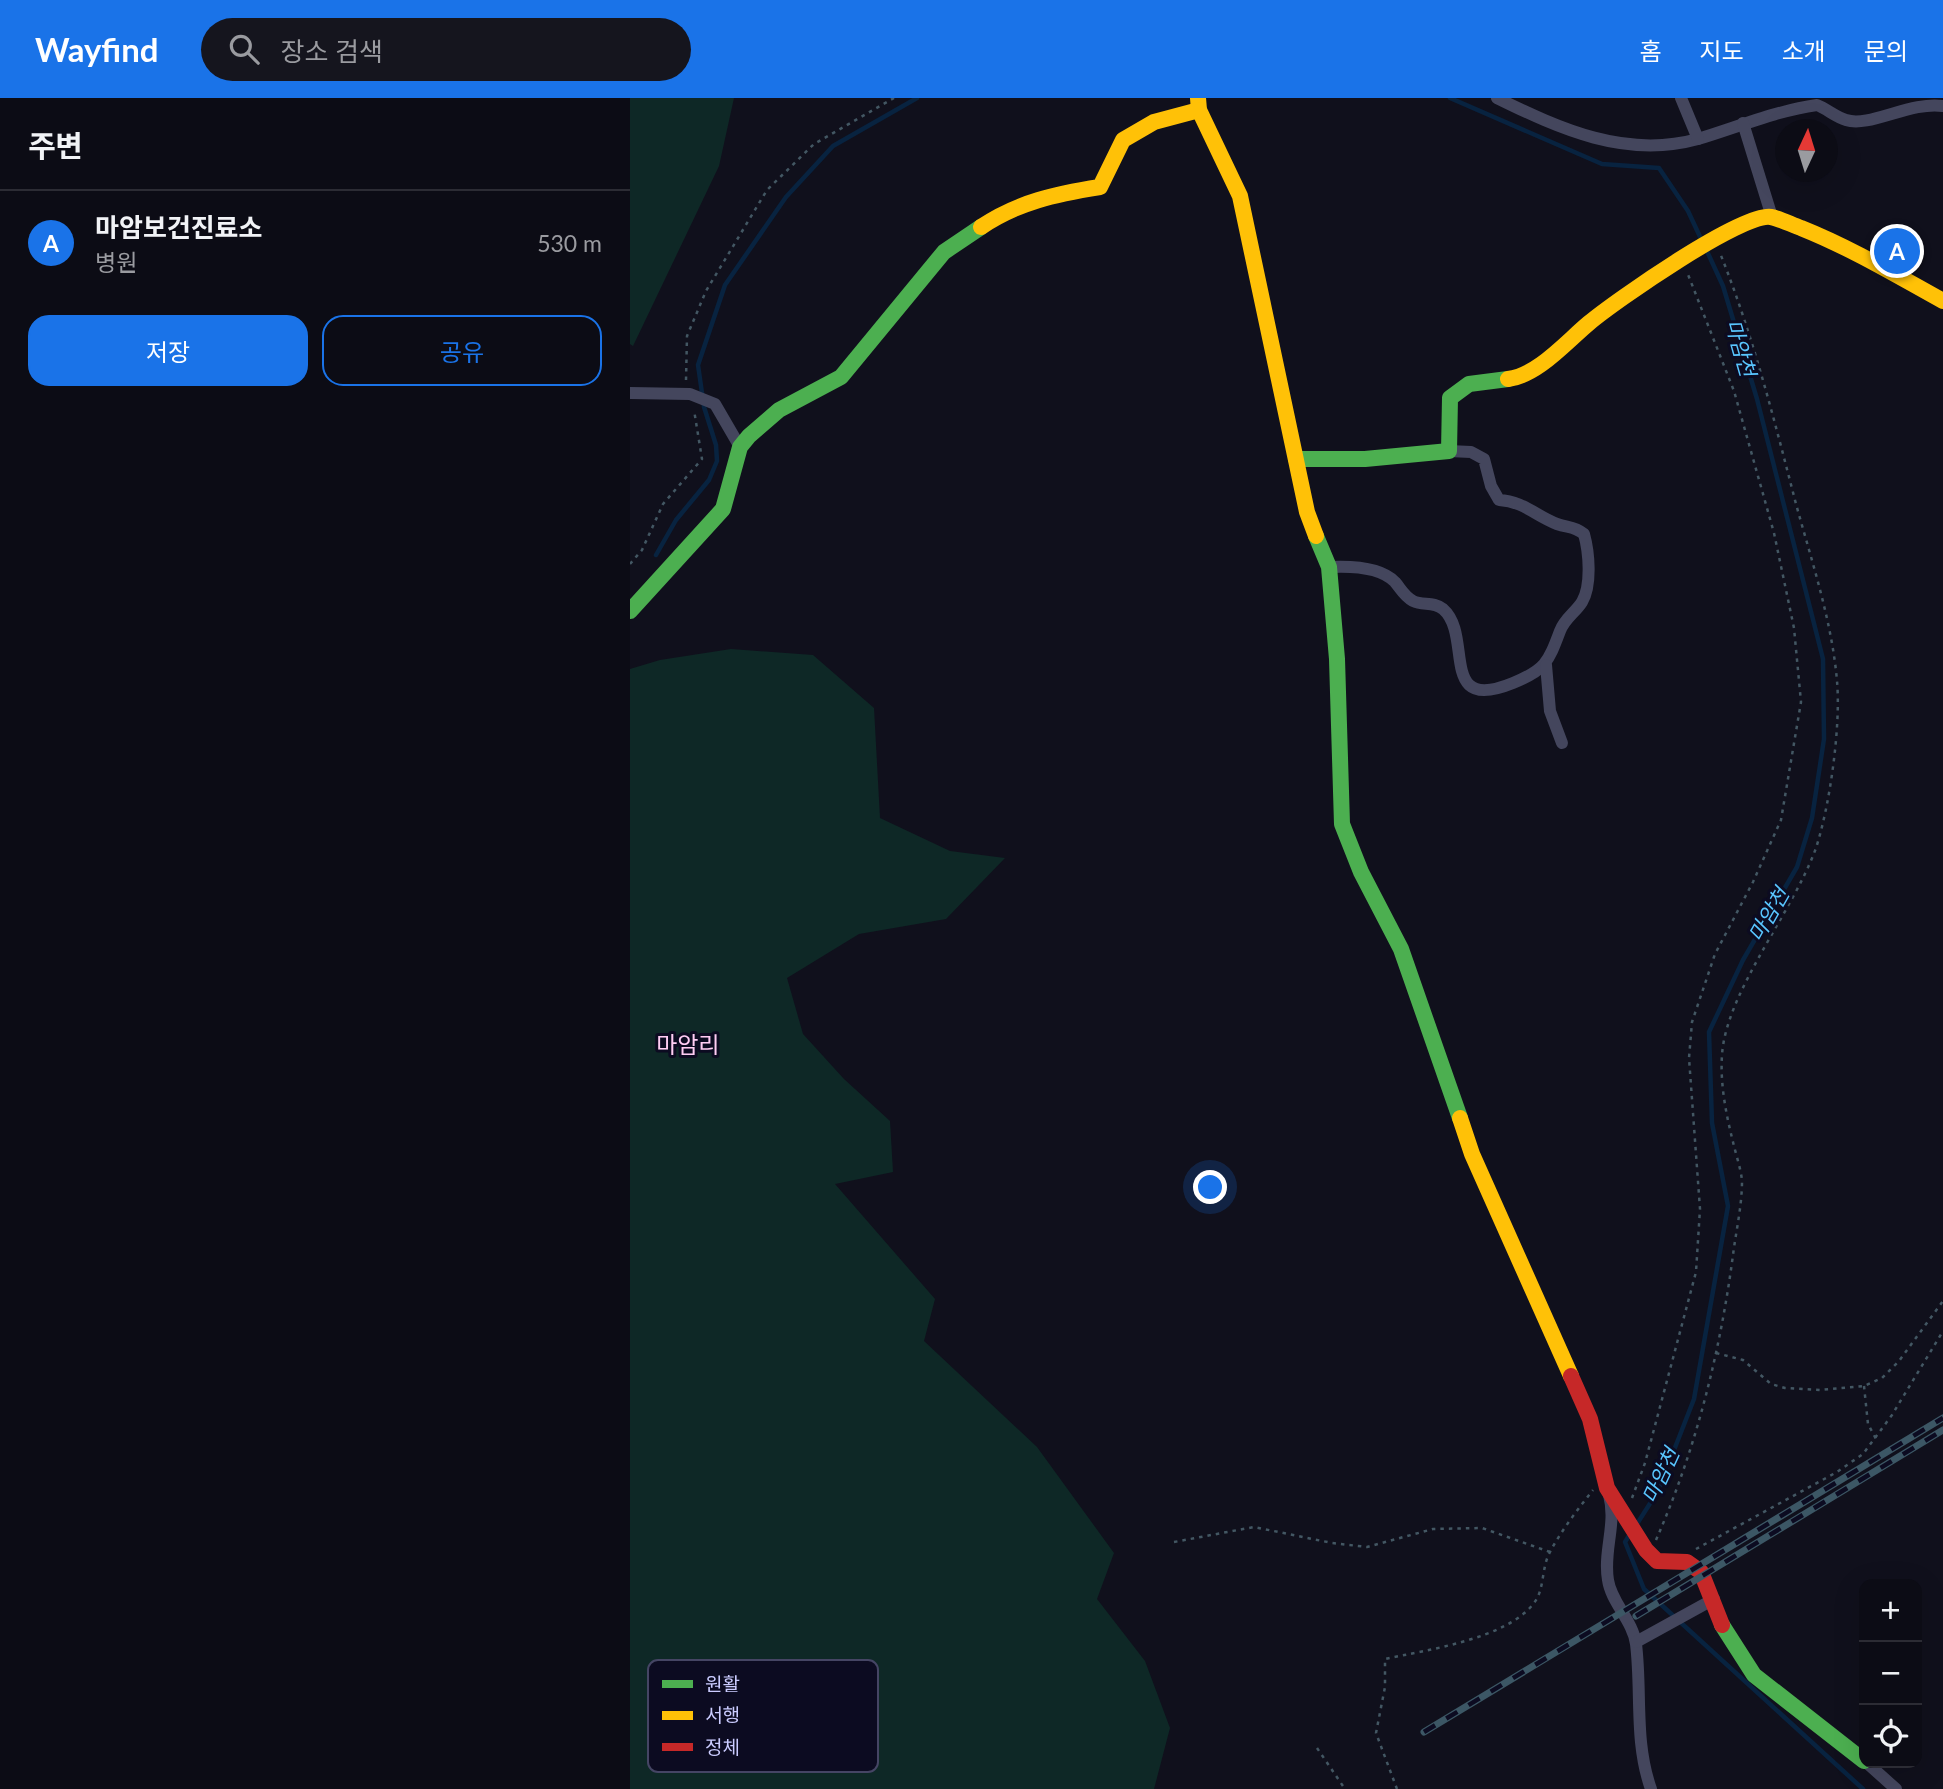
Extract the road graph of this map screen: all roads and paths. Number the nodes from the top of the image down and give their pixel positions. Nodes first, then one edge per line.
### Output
1 (894, 98) edge
2 (1497, 98) edge
3 (1681, 98) edge
4 (1198, 104) edge
5 (1943, 106) edge
6 (1742, 123) junction
7 (1698, 139) junction
8 (1772, 217) junction
9 (1713, 241) junction
10 (1684, 258) junction
11 (1943, 302) edge
12 (630, 393) edge
13 (692, 395) junction
14 (740, 447) junction
15 (1449, 451) junction
16 (1296, 459) junction
17 (630, 564) edge
18 (1329, 566) junction
19 (630, 611) edge
20 (1546, 665) junction
21 (1562, 743) dead end
22 (1943, 1301) edge
23 (1943, 1331) edge
24 (1716, 1353) junction
25 (1864, 1386) junction
26 (1876, 1439) junction
27 (1607, 1488) junction
28 (1625, 1516) junction
29 (1174, 1542) dead end
30 (1550, 1552) junction
31 (1648, 1552) junction
32 (1674, 1562) junction
33 (1714, 1599) junction
34 (1636, 1642) junction
35 (1317, 1748) dead end
36 (1859, 1757) edge
37 (1873, 1768) edge
38 (1345, 1789) edge
39 (1398, 1789) edge
40 (1651, 1789) edge
41 (1896, 1789) edge

1 - 13 path
2 - 7 street
3 - 7 street
4 - 14 street
4 - 16 street
5 - 6 street
6 - 7 street
6 - 8 street
8 - 9 street
8 - 11 street
9 - 10 street
9 - 24 path
10 - 15 street
10 - 28 path
12 - 13 street
13 - 14 street
13 - 17 path
14 - 19 street
15 - 16 street
15 - 20 street
16 - 18 street
18 - 20 street
18 - 27 street
20 - 21 street
22 - 25 path
23 - 26 path
24 - 25 path
24 - 31 path
25 - 26 path
26 - 32 path
27 - 28 street
27 - 30 path
27 - 34 street
28 - 31 street
29 - 30 path
30 - 39 path
31 - 32 street
32 - 33 street
33 - 34 street
33 - 36 street
34 - 40 street
35 - 38 path
37 - 41 street

